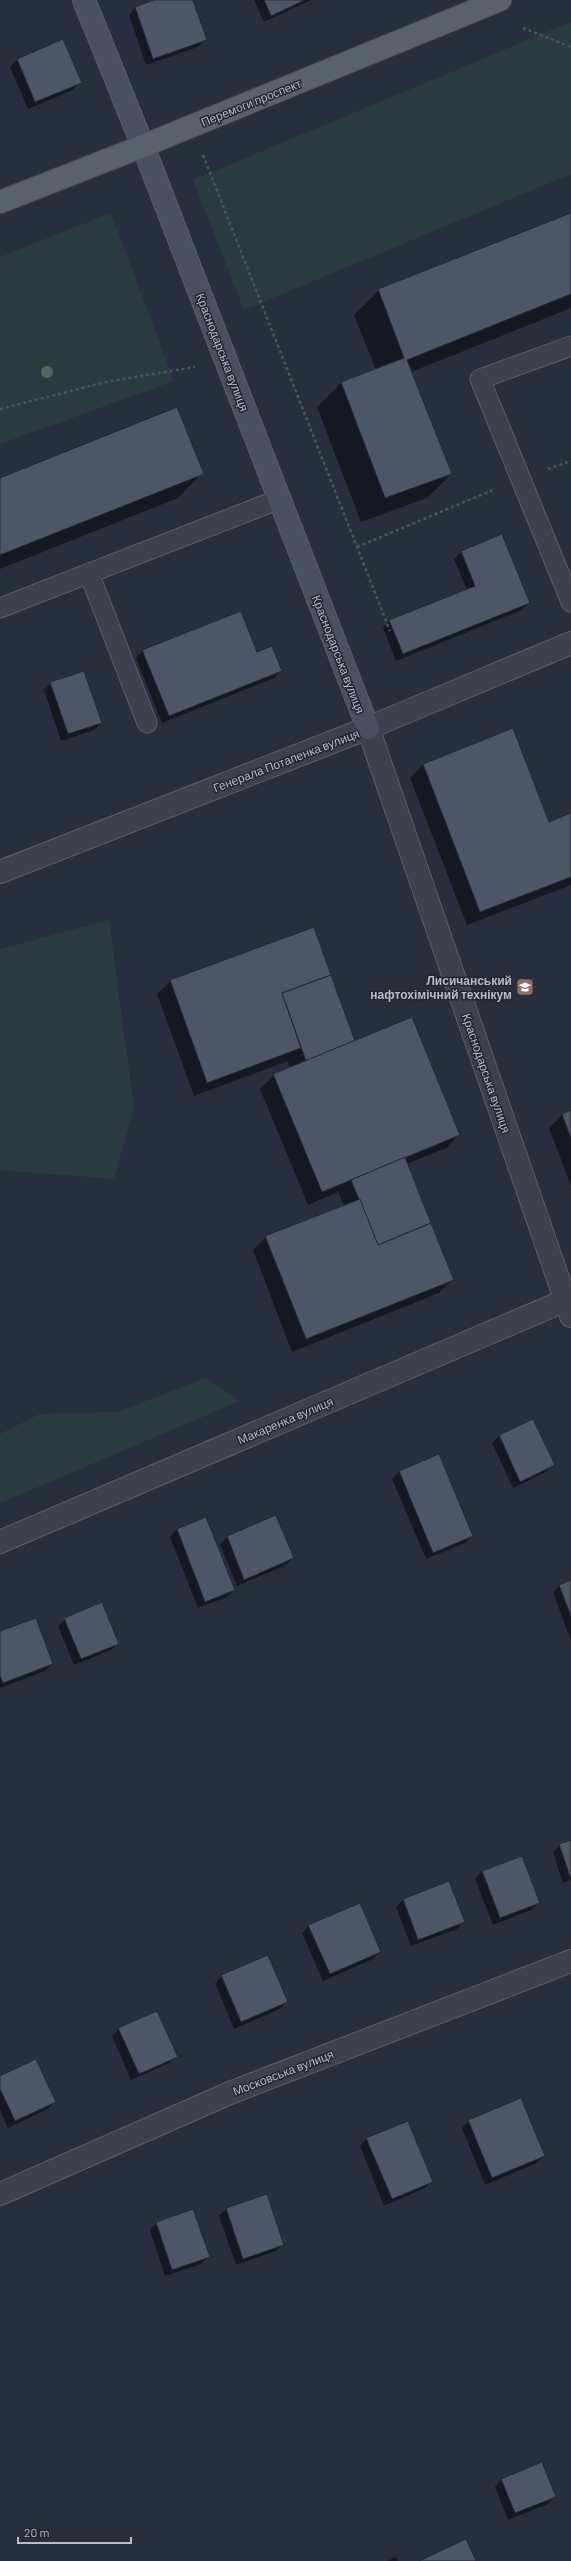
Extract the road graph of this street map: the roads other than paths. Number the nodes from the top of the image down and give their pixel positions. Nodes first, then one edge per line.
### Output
1 (84, 0) edge
2 (500, 0) edge
3 (143, 146) junction
4 (0, 202) edge
5 (571, 346) edge
6 (280, 499) junction
7 (89, 573) junction
8 (571, 602) edge
9 (0, 608) edge
10 (571, 643) edge
11 (147, 723) dead end
12 (368, 728) junction
13 (0, 872) edge
14 (569, 1305) edge
15 (0, 1542) edge
16 (571, 1961) edge
17 (0, 2194) edge

1 - 3 street, Краснодарська вулиця
2 - 3 main road, Перемоги проспект
3 - 4 main road, Перемоги проспект
3 - 6 street, Краснодарська вулиця
5 - 8 lane
6 - 7 lane
6 - 12 street, Краснодарська вулиця
7 - 9 lane
7 - 11 lane
10 - 12 street, Генерала Потапенка вулиця
12 - 13 street, Генерала Потапенка вулиця
12 - 14 street, Краснодарська вулиця
14 - 15 street, Макаренка вулиця
16 - 17 street, Московська вулиця

